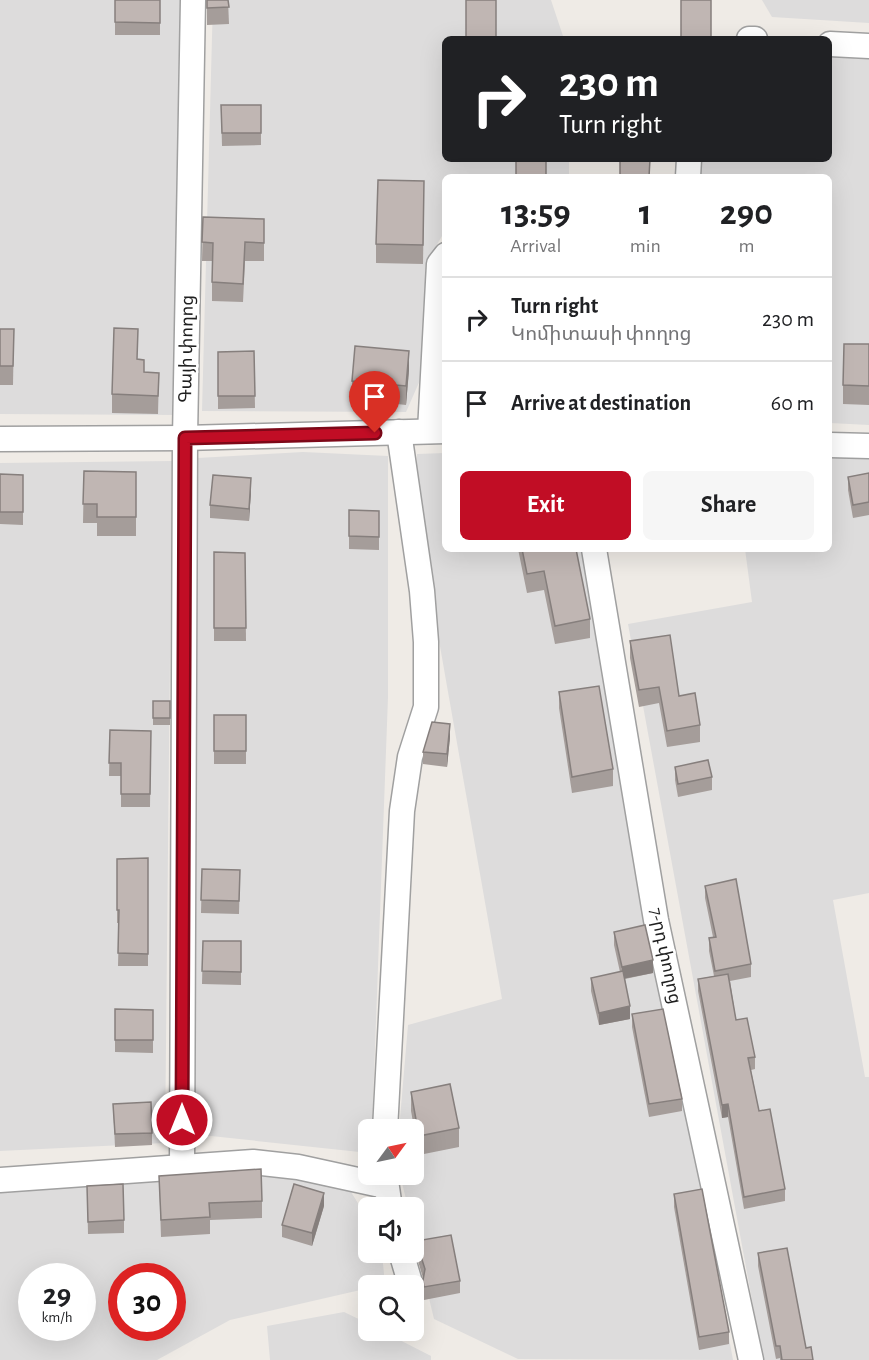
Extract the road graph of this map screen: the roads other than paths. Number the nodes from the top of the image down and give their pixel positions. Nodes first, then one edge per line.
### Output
1 (194, 0) edge
2 (832, 44) edge
3 (869, 46) edge
4 (442, 260) edge
5 (438, 431) edge
6 (399, 432) junction
7 (185, 438) junction
8 (0, 439) edge
9 (832, 444) edge
10 (869, 446) edge
11 (595, 552) edge
12 (386, 1119) edge
13 (182, 1167) junction
14 (0, 1180) edge
15 (387, 1189) edge
16 (751, 1360) edge

1 - 7 street, Գայի փողոց
2 - 3 street
4 - 5 street
5 - 6 street
6 - 7 street
6 - 12 street
7 - 8 street
7 - 13 street, Գայի փողոց
9 - 10 street
11 - 16 street, 7-րդ փողոց
13 - 14 street
13 - 15 street

